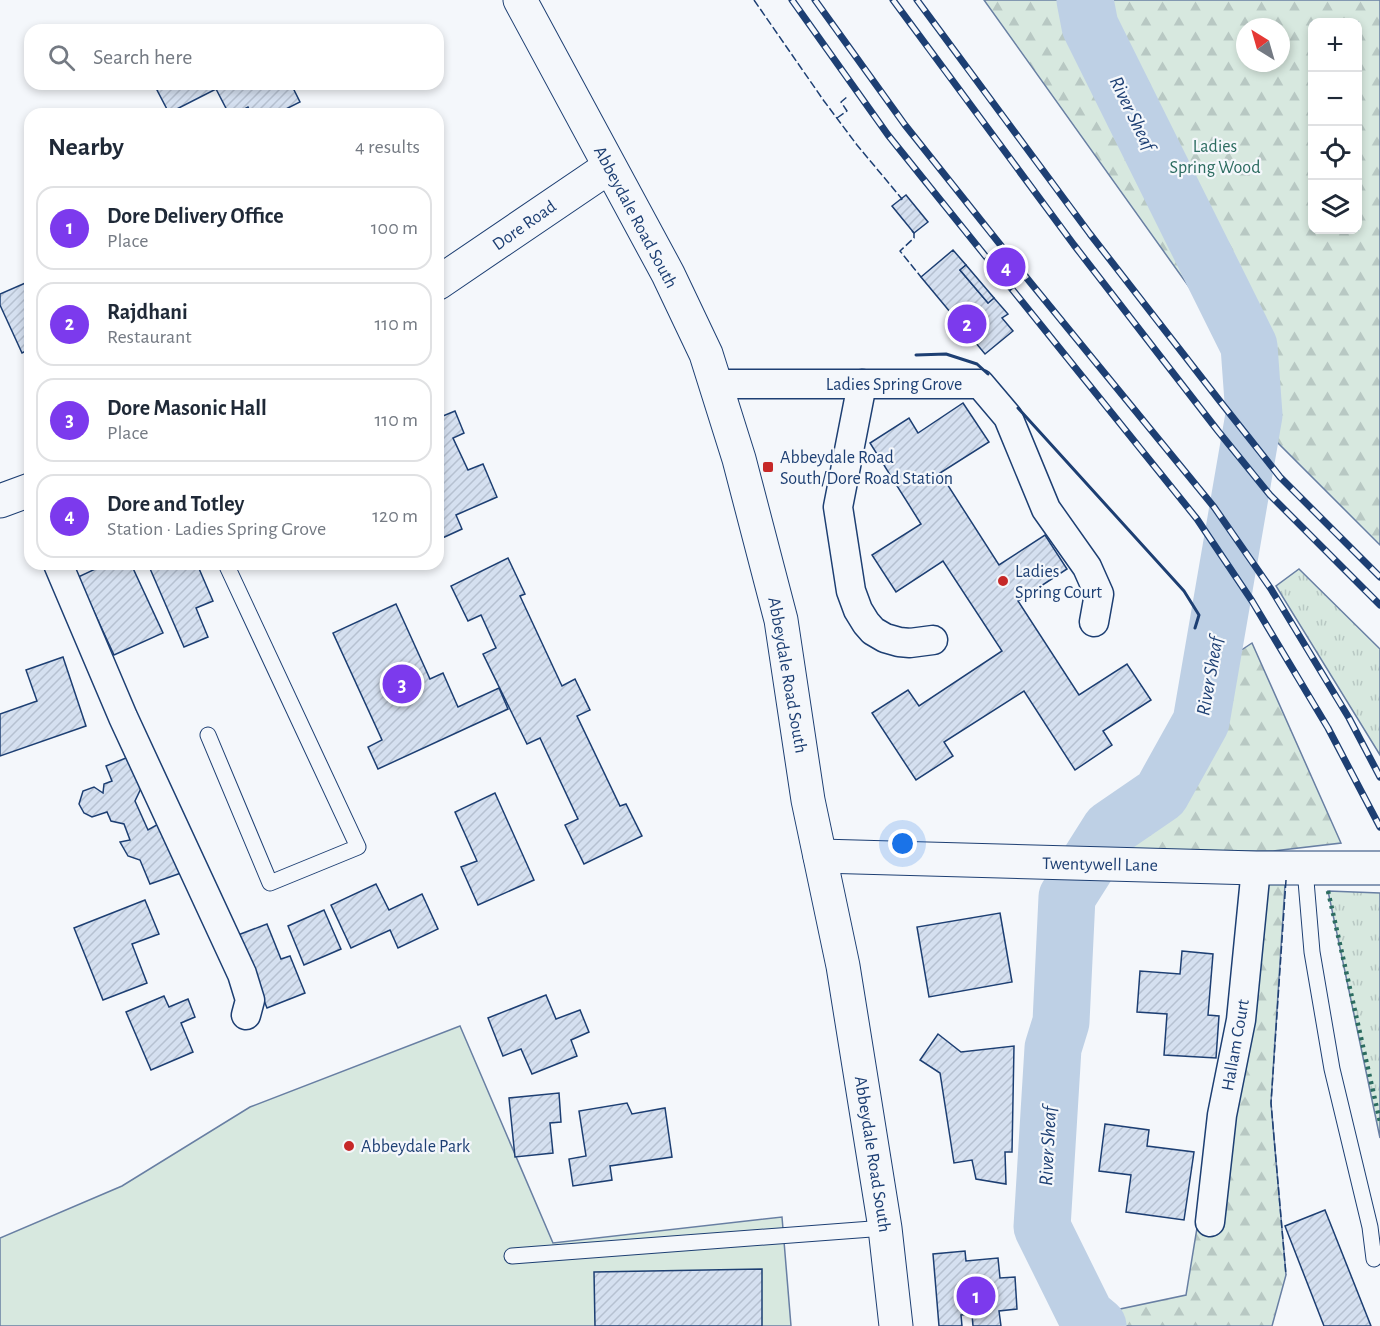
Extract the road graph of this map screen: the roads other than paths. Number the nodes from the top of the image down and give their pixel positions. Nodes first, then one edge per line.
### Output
1 (520, 0) edge
2 (609, 167) junction
3 (444, 279) edge
4 (716, 384) junction
5 (862, 384) junction
6 (61, 570) edge
7 (229, 570) edge
8 (1094, 622) dead end
9 (933, 640) dead end
10 (208, 735) dead end
11 (820, 856) junction
12 (1256, 868) junction
13 (1377, 868) edge
14 (1305, 869) junction
15 (246, 1015) dead end
16 (1210, 1222) dead end
17 (885, 1228) junction
18 (512, 1256) dead end
19 (1374, 1259) dead end
20 (896, 1326) edge

1 - 2 main road, Abbeydale Road South
2 - 3 main road, Dore Road
2 - 4 main road, Abbeydale Road South
4 - 5 street, Ladies Spring Grove
4 - 11 main road, Abbeydale Road South
5 - 8 street, Ladies Spring Grove
5 - 9 street
6 - 15 street
7 - 10 lane
11 - 12 main road, Twentywell Lane
11 - 17 main road, Abbeydale Road South
12 - 14 main road, Twentywell Lane
12 - 16 street, Hallam Court
13 - 14 main road, Twentywell Lane
14 - 19 lane
17 - 18 lane
17 - 20 main road, Abbeydale Road South

